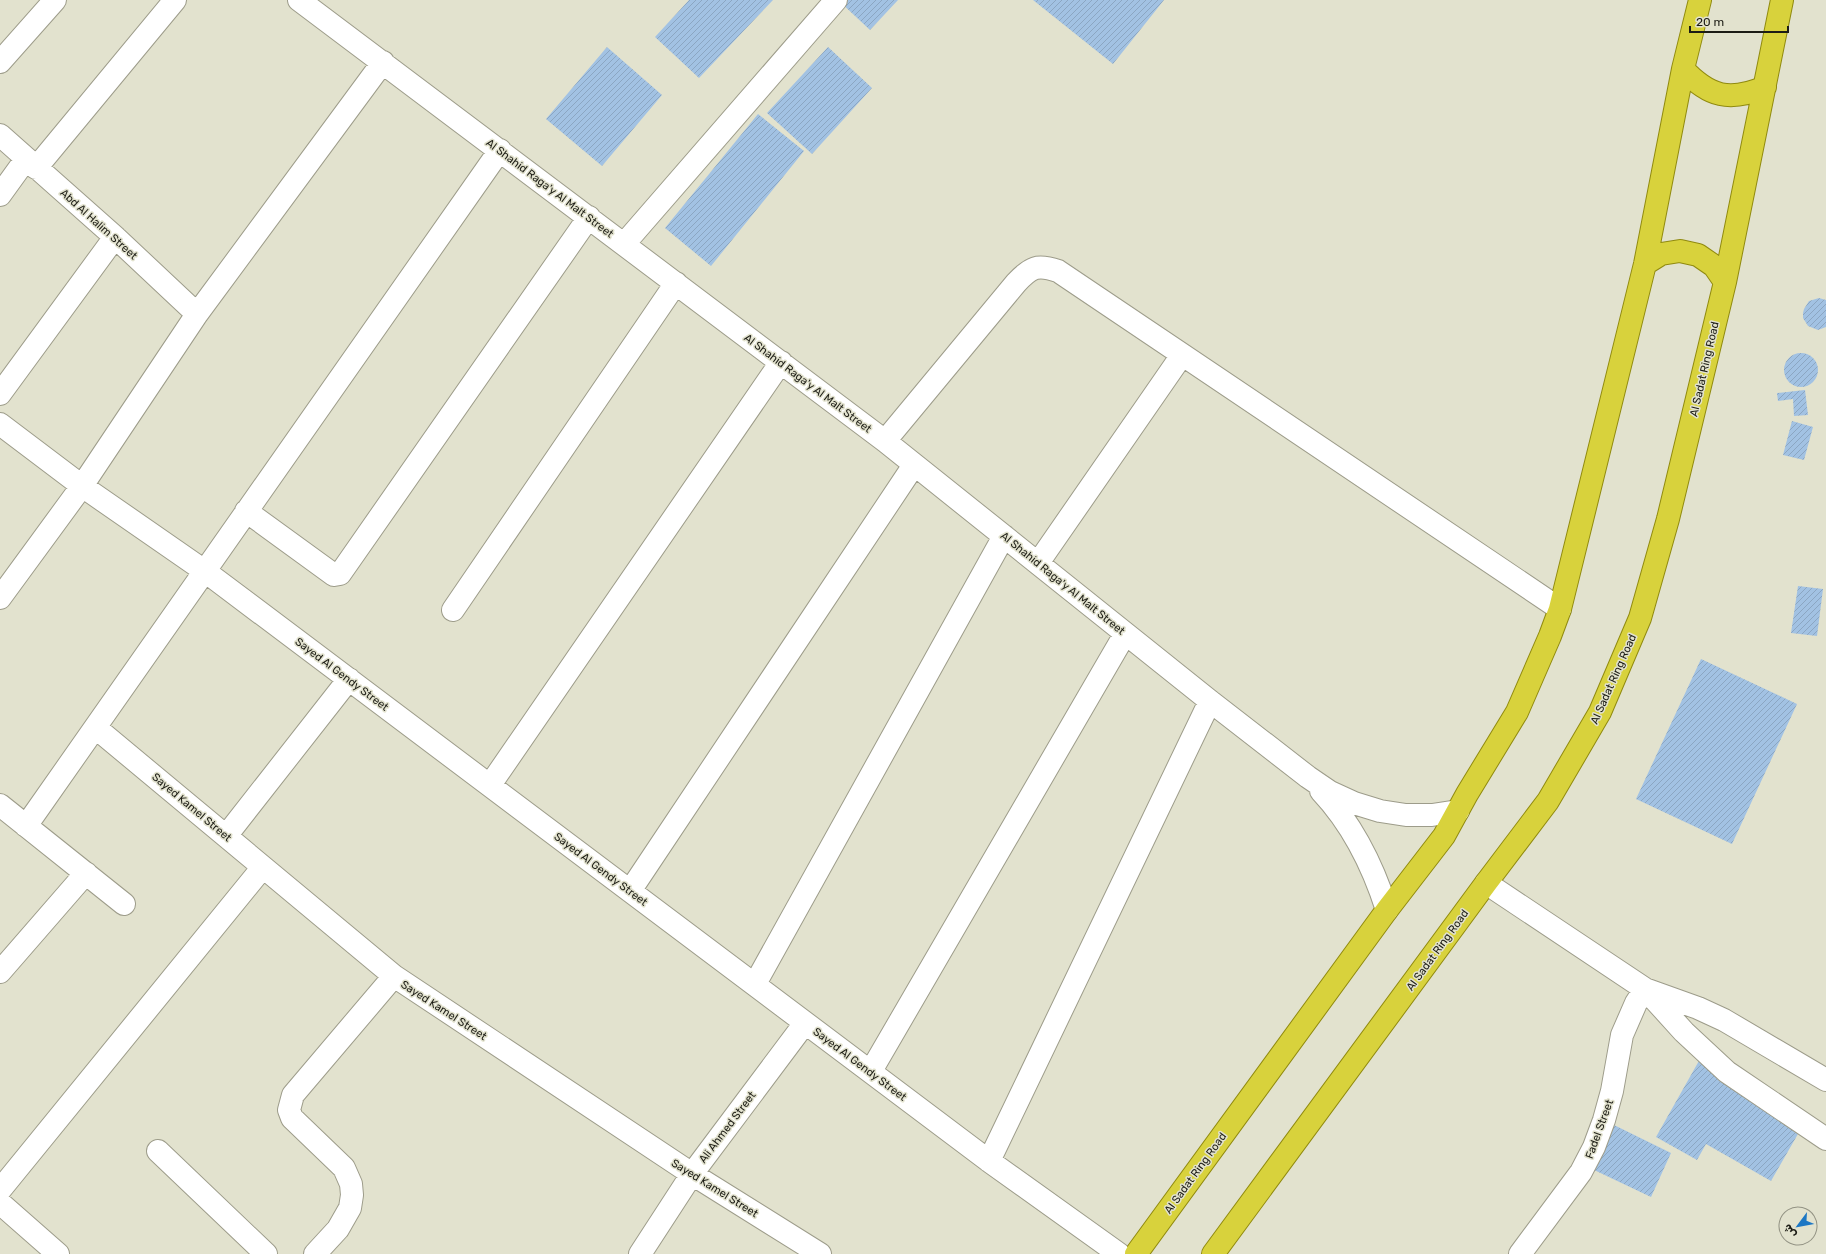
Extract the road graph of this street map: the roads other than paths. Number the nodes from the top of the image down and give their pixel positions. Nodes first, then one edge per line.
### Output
1 (56, 0) edge
2 (175, 0) edge
3 (300, 0) edge
4 (836, 0) edge
5 (1700, 0) edge
6 (1782, 0) edge
7 (0, 62) edge
8 (383, 62) junction
9 (1684, 69) junction
10 (1765, 87) junction
11 (0, 135) edge
12 (500, 150) junction
13 (31, 163) junction
14 (0, 195) edge
15 (589, 217) junction
16 (115, 237) junction
17 (624, 244) junction
18 (1645, 264) junction
19 (1725, 282) junction
20 (676, 283) junction
21 (197, 314) junction
22 (1182, 355) junction
23 (781, 362) junction
24 (0, 394) edge
25 (0, 424) edge
26 (886, 442) junction
27 (914, 465) junction
28 (82, 486) junction
29 (246, 511) junction
30 (1004, 536) junction
31 (1038, 563) junction
32 (206, 572) junction
33 (0, 598) edge
34 (1560, 609) junction
35 (453, 610) dead end
36 (1125, 634) junction
37 (349, 679) junction
38 (1210, 701) junction
39 (96, 728) junction
40 (1308, 777) junction
41 (490, 785) junction
42 (0, 805) edge
43 (1458, 811) junction
44 (26, 826) junction
45 (226, 836) junction
46 (262, 867) junction
47 (86, 874) junction
48 (1486, 883) junction
49 (630, 891) junction
50 (124, 904) dead end
51 (1387, 910) junction
52 (0, 972) edge
53 (394, 976) junction
54 (754, 984) junction
55 (1646, 989) junction
56 (806, 1022) junction
57 (870, 1071) junction
58 (1826, 1080) edge
59 (1826, 1139) edge
60 (158, 1151) dead end
61 (989, 1161) junction
62 (692, 1174) junction
63 (0, 1190) edge
64 (0, 1203) edge
65 (58, 1254) edge
66 (266, 1254) edge
67 (316, 1254) edge
68 (640, 1254) edge
69 (820, 1254) edge
70 (1119, 1254) edge
71 (1136, 1254) edge
72 (1213, 1254) edge
73 (1520, 1254) edge

1 - 7 street
2 - 13 street
3 - 8 street, Al Shahid Raga'y Al Malt Street
4 - 17 street
5 - 9 highway, Al Sadat Ring Road
6 - 10 highway, Al Sadat Ring Road
8 - 12 street, Al Shahid Raga'y Al Malt Street
8 - 21 street
9 - 10 highway
9 - 18 highway, Al Sadat Ring Road
10 - 19 highway, Al Sadat Ring Road
11 - 13 street, Abd Al Halim Street
12 - 15 street, Al Shahid Raga'y Al Malt Street
12 - 29 street
13 - 14 street
13 - 16 street, Abd Al Halim Street
15 - 17 street, Al Shahid Raga'y Al Malt Street
15 - 29 street
16 - 21 street, Abd Al Halim Street
16 - 24 street
17 - 20 street, Al Shahid Raga'y Al Malt Street
18 - 19 highway
18 - 34 highway, Al Sadat Ring Road
19 - 48 highway, Al Sadat Ring Road
20 - 23 street, Al Shahid Raga'y Al Malt Street
20 - 35 street
21 - 28 street
22 - 26 street
22 - 31 street
22 - 34 street
23 - 26 street, Al Shahid Raga'y Al Malt Street
23 - 41 street
25 - 28 street, Sayed Al Gendy Street
26 - 27 street, Al Shahid Raga'y Al Malt Street
27 - 30 street, Al Shahid Raga'y Al Malt Street
27 - 49 street
28 - 32 street, Sayed Al Gendy Street
28 - 33 street
29 - 32 street
30 - 31 street, Al Shahid Raga'y Al Malt Street
30 - 54 street
31 - 36 street, Al Shahid Raga'y Al Malt Street
32 - 37 street, Sayed Al Gendy Street
32 - 39 street
34 - 43 highway, Al Sadat Ring Road
36 - 38 street, Al Shahid Raga'y Al Malt Street
36 - 57 street
37 - 41 street, Sayed Al Gendy Street
37 - 45 street
38 - 40 street, Al Shahid Raga'y Al Malt Street
38 - 61 street
39 - 44 street
39 - 45 street, Sayed Kamel Street
40 - 43 street, Al Shahid Raga'y Al Malt Street
40 - 51 street, Al Shahid Raga'y Al Malt Street
41 - 49 street, Sayed Al Gendy Street
42 - 44 street
43 - 51 highway, Al Sadat Ring Road
44 - 47 street
45 - 46 street, Sayed Kamel Street
46 - 53 street, Sayed Kamel Street
46 - 63 street
47 - 50 street
47 - 52 street
48 - 55 street
48 - 72 highway, Al Sadat Ring Road
49 - 54 street, Sayed Al Gendy Street
51 - 71 highway, Al Sadat Ring Road
53 - 62 street, Sayed Kamel Street
53 - 67 street
54 - 56 street, Sayed Al Gendy Street
55 - 58 street
55 - 59 street
55 - 73 street, Fadel Street
56 - 57 street, Sayed Al Gendy Street
56 - 62 street, Ali Ahmed Street
57 - 61 street, Sayed Al Gendy Street
60 - 66 street
61 - 70 street, Sayed Al Gendy Street
62 - 68 street, Ali Ahmed Street
62 - 69 street, Sayed Kamel Street
64 - 65 street

